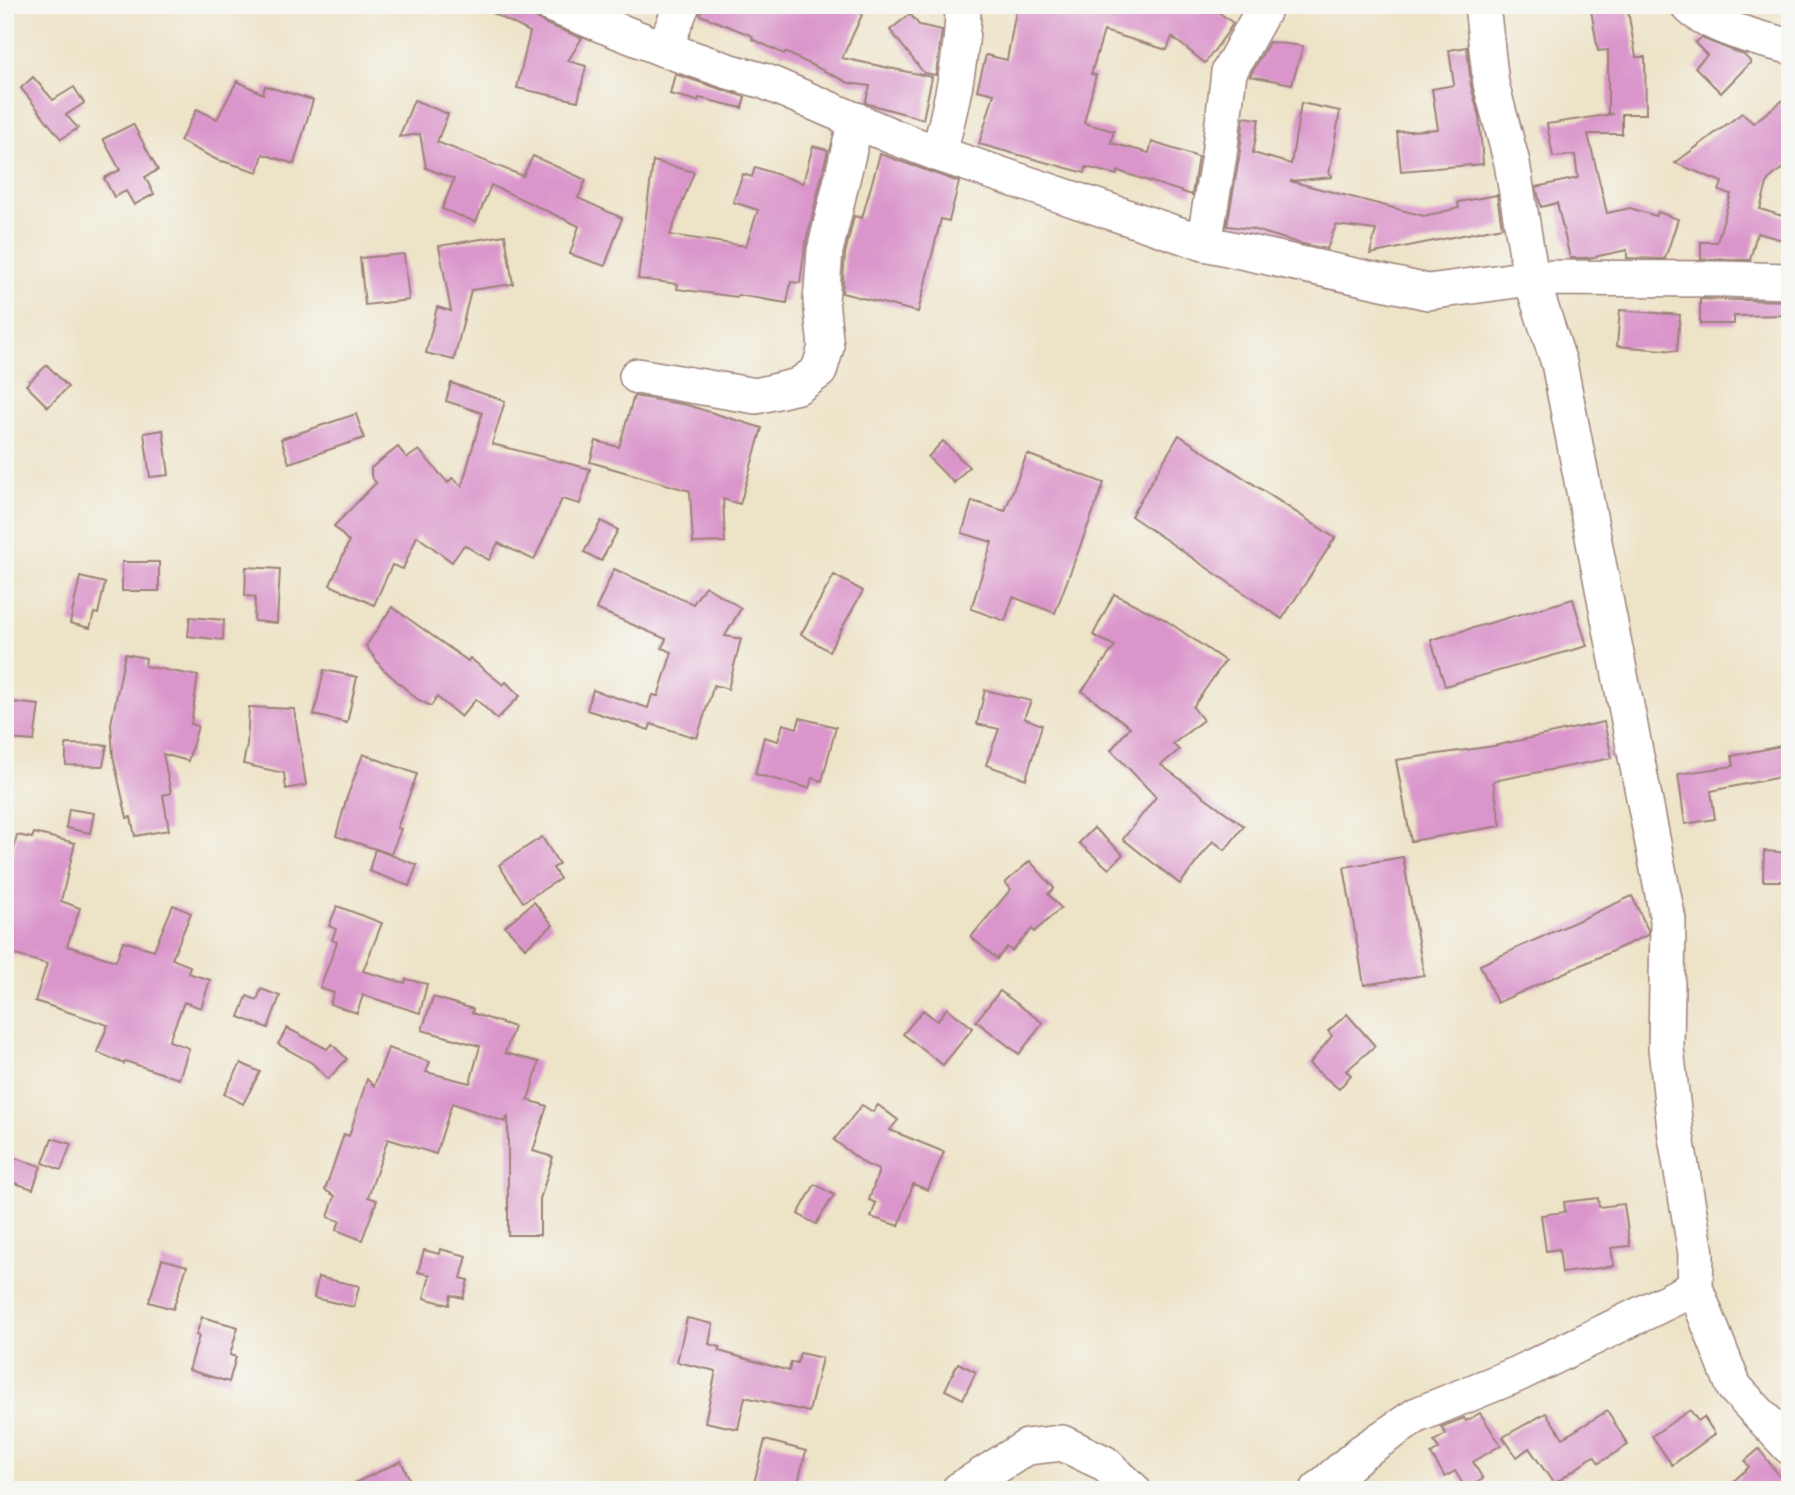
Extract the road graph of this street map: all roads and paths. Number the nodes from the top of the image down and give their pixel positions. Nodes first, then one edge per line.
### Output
1 (552, 5) edge
2 (682, 5) edge
3 (963, 5) edge
4 (1266, 5) edge
5 (1482, 5) edge
6 (1688, 5) edge
7 (1790, 46) edge
8 (664, 49) junction
9 (856, 120) junction
10 (939, 154) junction
11 (1204, 243) junction
12 (1531, 278) junction
13 (1790, 281) edge
14 (637, 376) dead end
15 (1695, 1287) junction
16 (1790, 1447) edge
17 (960, 1490) edge
18 (1133, 1490) edge
19 (1318, 1490) edge

1 - 8 street
2 - 8 street
3 - 10 street
4 - 11 street
5 - 12 street
6 - 7 street
8 - 9 street
9 - 10 street
9 - 14 street
10 - 11 street
11 - 12 street
12 - 13 street
12 - 15 street
15 - 16 street
15 - 19 street
17 - 18 street

